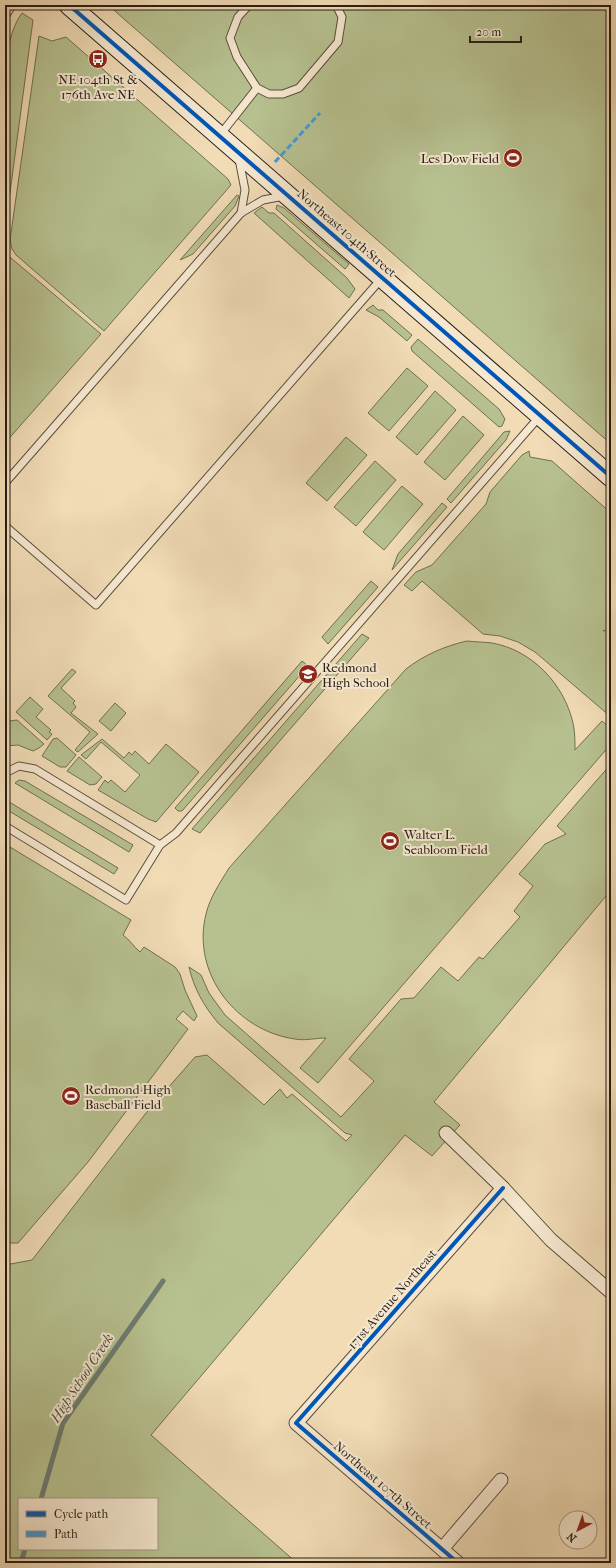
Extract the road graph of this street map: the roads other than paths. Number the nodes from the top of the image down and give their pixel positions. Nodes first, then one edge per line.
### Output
1 (12, 5) edge
2 (69, 5) edge
3 (249, 5) edge
4 (336, 5) edge
5 (5, 17) edge
6 (257, 88) junction
7 (220, 135) junction
8 (238, 151) junction
9 (288, 195) junction
10 (242, 213) junction
11 (382, 277) junction
12 (540, 415) junction
13 (611, 477) edge
14 (5, 483) edge
15 (5, 526) edge
16 (5, 773) edge
17 (5, 826) edge
18 (160, 845) junction
19 (446, 1133) dead end
20 (503, 1188) junction
21 (611, 1292) edge
22 (296, 1423) joint
23 (501, 1480) dead end
24 (442, 1550) junction
25 (458, 1563) edge

1 - 5 lane
2 - 7 street, Northeast 104th Street
3 - 6 lane
4 - 6 lane
6 - 7 lane
7 - 8 street, Northeast 104th Street
8 - 9 street, Northeast 104th Street
8 - 10 lane
9 - 10 lane
9 - 11 street, Northeast 104th Street
10 - 14 lane
11 - 12 street, Northeast 104th Street
11 - 15 lane
12 - 13 street, Northeast 104th Street
12 - 18 lane
16 - 18 lane
17 - 18 lane
19 - 20 street
20 - 21 street
20 - 22 street, 171st Avenue Northeast
22 - 24 street, Northeast 107th Street
23 - 24 street
24 - 25 street, Northeast 107th Street

